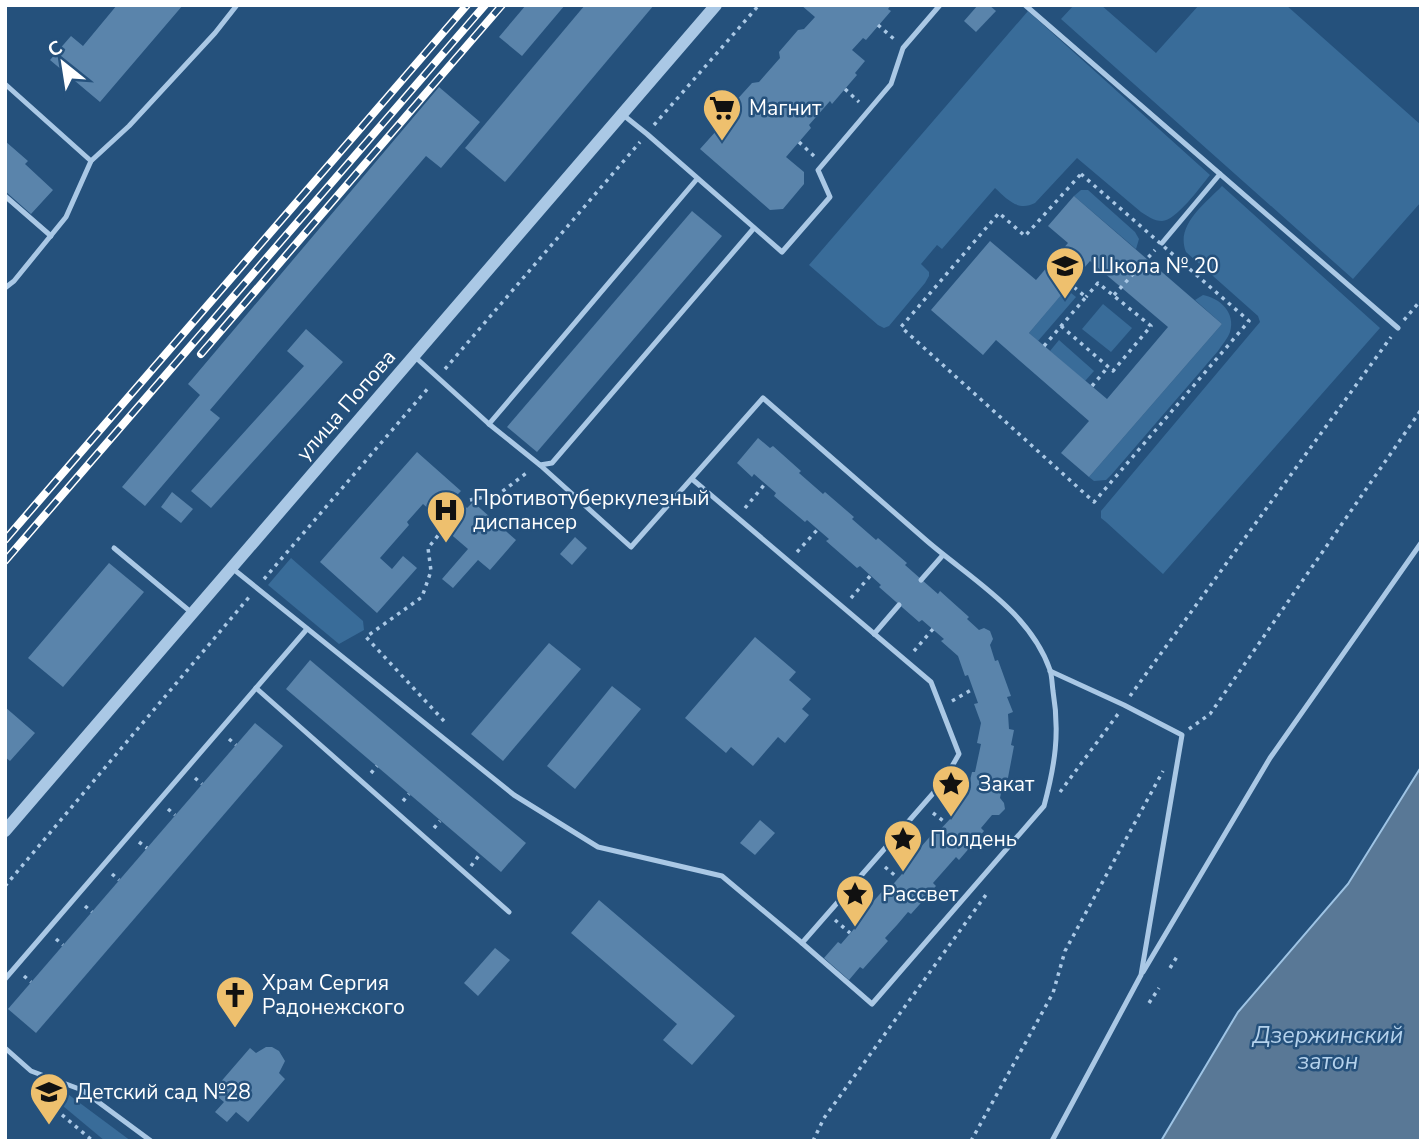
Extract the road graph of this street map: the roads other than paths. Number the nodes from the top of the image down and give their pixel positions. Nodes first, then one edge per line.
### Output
1 (236, 5) edge
2 (716, 5) edge
3 (940, 5) edge
4 (1025, 5) edge
5 (5, 84) edge
6 (622, 114) junction
7 (91, 160) junction
8 (1220, 174) junction
9 (697, 179) junction
10 (5, 196) edge
11 (754, 228) junction
12 (51, 236) junction
13 (1161, 243) road end
14 (5, 288) edge
15 (1398, 328) road end
16 (414, 356) junction
17 (489, 424) junction
18 (540, 465) junction
19 (692, 479) junction
20 (1421, 543) edge
21 (114, 548) dead end
22 (943, 555) junction
23 (232, 568) junction
24 (921, 580) dead end
25 (899, 605) dead end
26 (193, 613) junction
27 (307, 629) junction
28 (874, 634) junction
29 (1050, 671) junction
30 (256, 688) junction
31 (5, 831) edge
32 (509, 912) dead end
33 (802, 943) junction
34 (1141, 975) junction
35 (5, 979) edge
36 (5, 1048) edge
37 (152, 1141) edge
38 (1052, 1141) edge

1 - 7 lane
2 - 6 street, улица Попова
3 - 11 lane
4 - 8 lane
5 - 7 lane
6 - 9 lane
6 - 16 street, улица Попова
7 - 12 lane
8 - 13 lane
8 - 15 lane
9 - 11 lane
9 - 17 lane
10 - 12 lane
11 - 18 lane
12 - 14 lane
16 - 17 lane
16 - 23 street, улица Попова
17 - 18 lane
18 - 19 lane
19 - 22 lane
19 - 28 lane
20 - 34 lane
21 - 26 lane
22 - 24 lane
22 - 29 lane
23 - 26 street, улица Попова
23 - 27 lane
25 - 28 lane
26 - 31 street, улица Попова
27 - 30 lane
27 - 33 lane
28 - 33 lane
29 - 33 lane
29 - 34 lane
30 - 32 lane
30 - 35 lane
34 - 38 lane
36 - 37 lane

